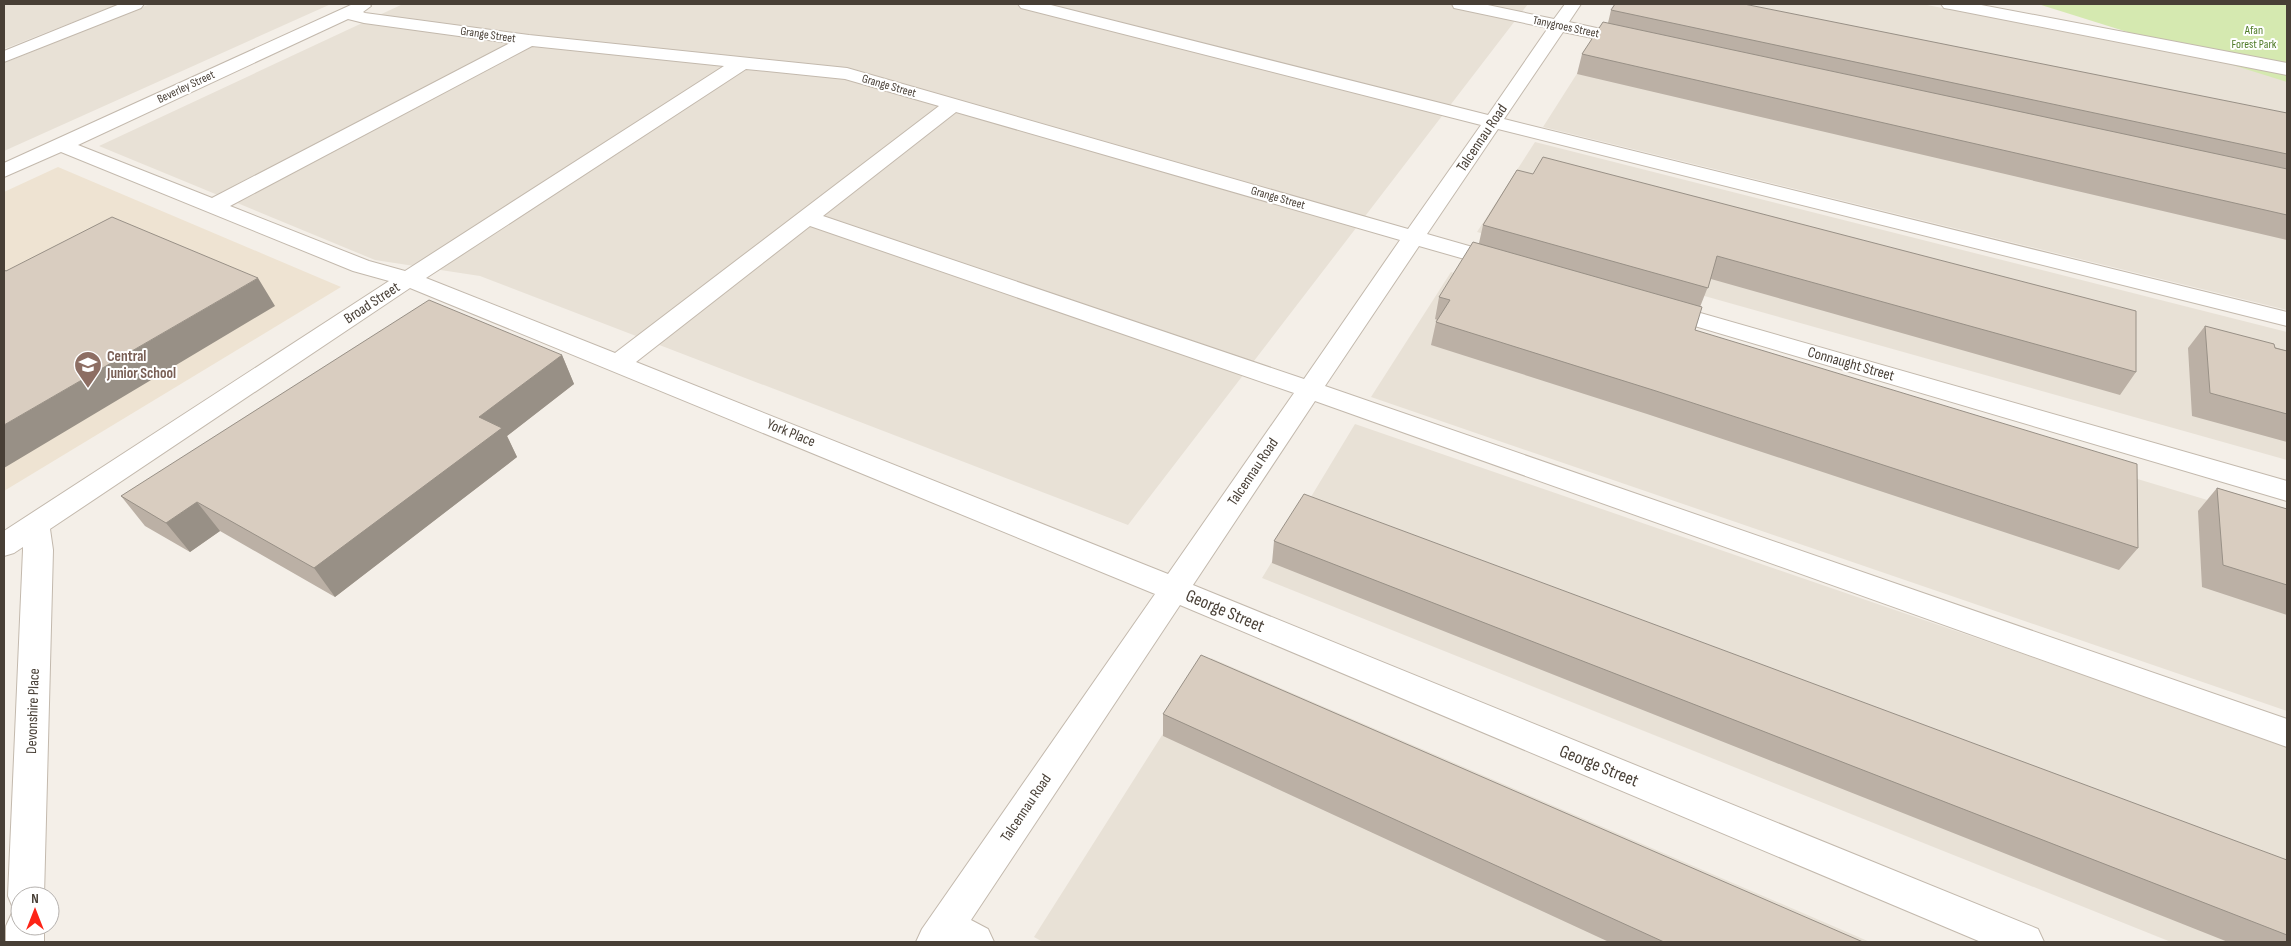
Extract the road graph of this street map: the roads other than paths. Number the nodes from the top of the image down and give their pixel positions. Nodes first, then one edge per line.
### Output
1 (135, 4) edge
2 (368, 4) edge
3 (1027, 4) edge
4 (1460, 4) edge
5 (1574, 4) edge
6 (1950, 4) edge
7 (346, 14) junction
8 (1559, 25) junction
9 (528, 40) junction
10 (1646, 45) edge
11 (4, 57) edge
12 (742, 63) junction
13 (2287, 69) edge
14 (954, 104) junction
15 (1493, 122) junction
16 (60, 145) junction
17 (4, 171) edge
18 (213, 206) junction
19 (809, 218) junction
20 (1416, 237) junction
21 (1527, 270) edge
22 (408, 278) junction
23 (1641, 303) edge
24 (2287, 319) edge
25 (619, 363) junction
26 (1309, 389) junction
27 (2287, 491) edge
28 (35, 526) junction
29 (4, 545) edge
30 (1174, 589) junction
31 (2287, 732) edge
32 (26, 886) edge
33 (952, 937) edge
34 (2025, 942) edge

1 - 11 street
2 - 7 street, Beverley Street
3 - 15 street
4 - 8 street, Tanygroes Street
5 - 8 street, Talcennau Road
6 - 13 street
7 - 9 street, Grange Street
7 - 16 street, Beverley Street
8 - 10 street, Tanygroes Street
8 - 15 street, Talcennau Road
9 - 12 street, Grange Street
9 - 18 street
12 - 14 street, Grange Street
12 - 22 street, Broad Street
14 - 19 street
14 - 20 street, Grange Street
15 - 20 street, Talcennau Road
15 - 24 street
16 - 17 street, Beverley Street
16 - 18 street, York Place
18 - 22 street, York Place
19 - 25 street
19 - 26 street
20 - 21 street
20 - 26 street, Talcennau Road
22 - 25 street, York Place
22 - 28 street, Broad Street
23 - 27 street, Connaught Street
25 - 30 street, York Place
26 - 30 street, Talcennau Road
26 - 31 street
28 - 29 street, Broad Street
28 - 32 street, Devonshire Place
30 - 33 street, Talcennau Road
30 - 34 street, George Street

